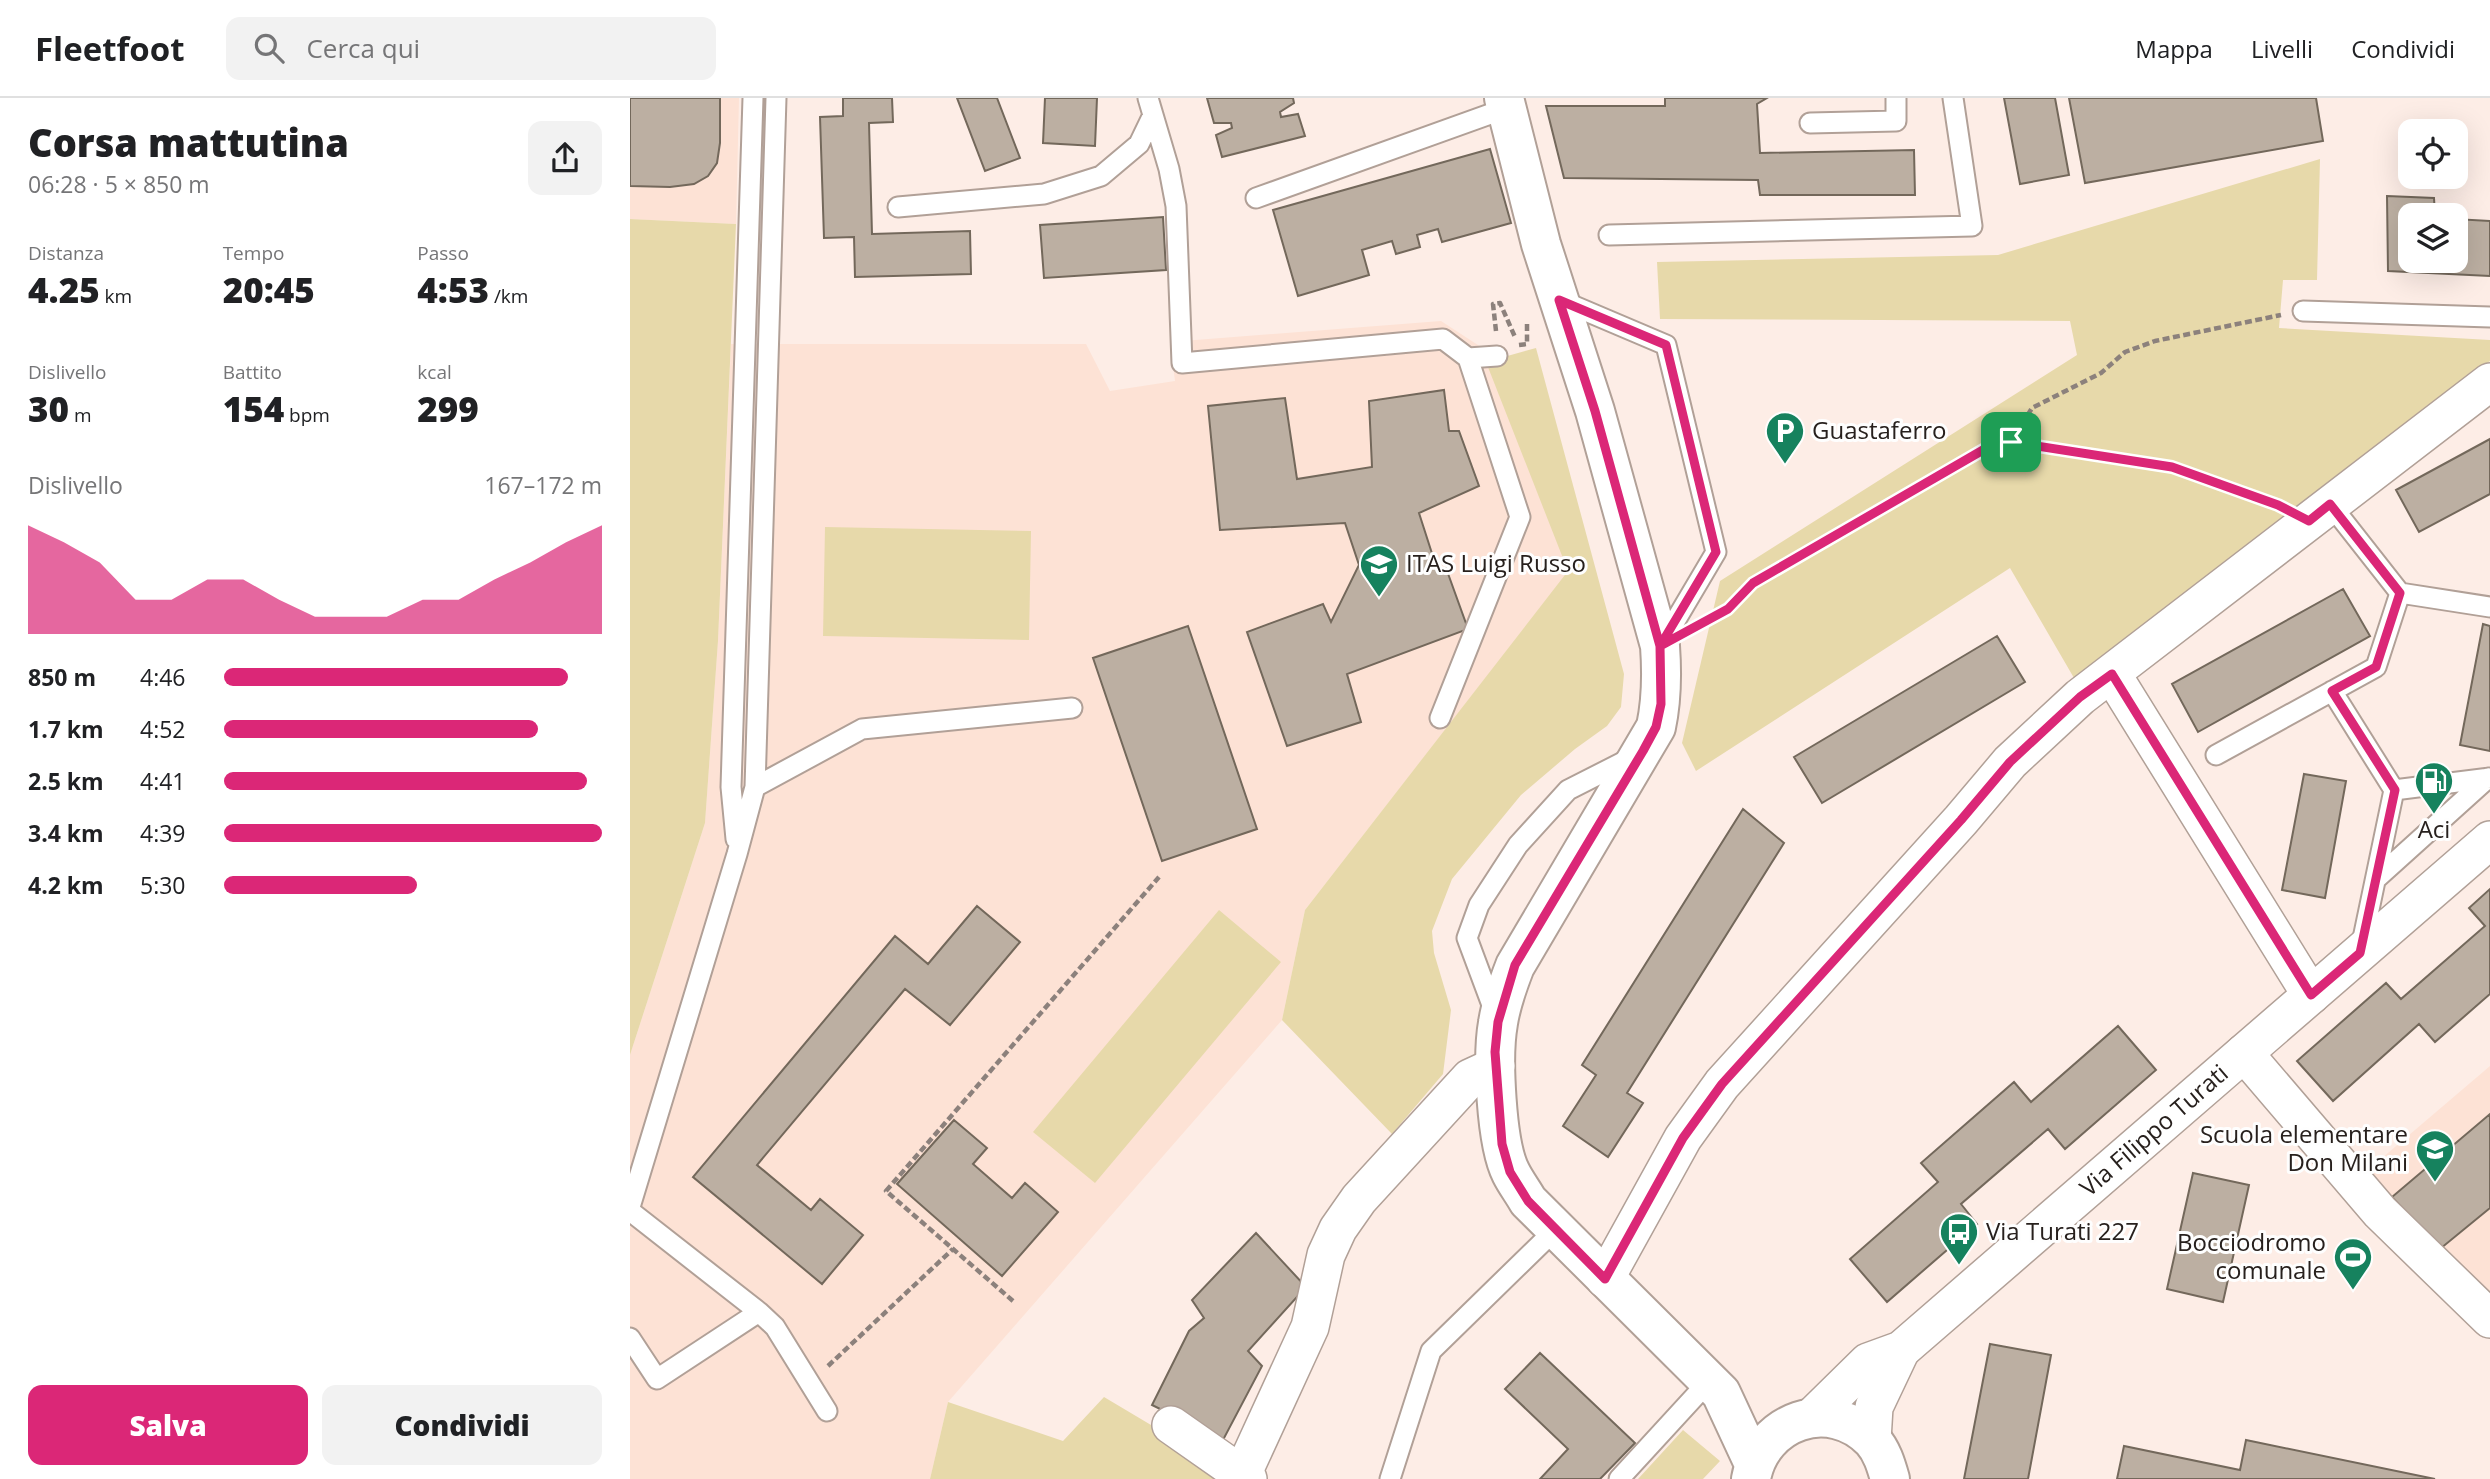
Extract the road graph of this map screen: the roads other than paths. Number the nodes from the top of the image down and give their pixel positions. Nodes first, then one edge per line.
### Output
1 (753, 98) edge
2 (776, 98) edge
3 (1896, 98) edge
4 (1953, 98) edge
5 (1505, 103) edge
6 (1151, 106) edge
7 (1811, 123) dead end
8 (1256, 198) dead end
9 (898, 207) dead end
10 (1609, 235) dead end
11 (1559, 300) junction
12 (2303, 311) road end
13 (2490, 317) edge
14 (1497, 356) road end
15 (1468, 358) junction
16 (2490, 382) edge
17 (2320, 512) junction
18 (2400, 593) junction
19 (2490, 607) edge
20 (1660, 646) junction
21 (2112, 674) junction
22 (2332, 691) junction
23 (1072, 708) dead end
24 (1440, 718) dead end
25 (1643, 751) junction
26 (2216, 755) dead end
27 (2489, 778) edge
28 (755, 787) junction
29 (2395, 790) junction
30 (2490, 841) edge
31 (737, 854) junction
32 (2376, 879) junction
33 (2360, 953) junction
34 (2311, 995) junction
35 (1498, 1022) junction
36 (2244, 1053) junction
37 (1496, 1066) junction
38 (630, 1209) edge
39 (1556, 1229) junction
40 (1605, 1279) junction
41 (759, 1312) junction
42 (2490, 1319) edge
43 (630, 1338) edge
44 (1900, 1350) junction
45 (1715, 1387) junction
46 (827, 1411) dead end
47 (1804, 1420) junction
48 (1171, 1424) dead end
49 (1872, 1440) junction
50 (1752, 1471) edge
51 (1245, 1477) edge
52 (1390, 1479) edge
53 (1619, 1479) edge
54 (1890, 1479) edge

1 - 31 lane
2 - 28 lane
3 - 7 lane
4 - 10 lane
5 - 8 lane
5 - 11 street
6 - 9 lane
6 - 15 lane
11 - 20 street
11 - 20 lane
12 - 13 lane
14 - 15 lane
15 - 24 lane
16 - 17 street
17 - 18 lane
17 - 21 street
18 - 19 lane
18 - 22 lane
20 - 25 street
21 - 34 street
21 - 40 street
22 - 26 lane
22 - 29 lane
23 - 28 lane
25 - 35 street
25 - 35 lane
27 - 29 lane
27 - 32 lane
28 - 31 lane
29 - 32 lane
30 - 33 street, Via Filippo Turati
31 - 38 lane
32 - 33 lane
33 - 34 street, Via Filippo Turati
34 - 36 street, Via Filippo Turati
35 - 37 street
36 - 42 street
36 - 44 street, Via Filippo Turati
37 - 39 street
37 - 51 street
38 - 41 lane
39 - 40 street
39 - 52 lane
40 - 45 street
41 - 43 lane
41 - 46 lane
44 - 47 street
44 - 49 street
45 - 47 street
45 - 50 street
45 - 53 lane
47 - 49 street
47 - 50 street
48 - 51 street
49 - 54 street

